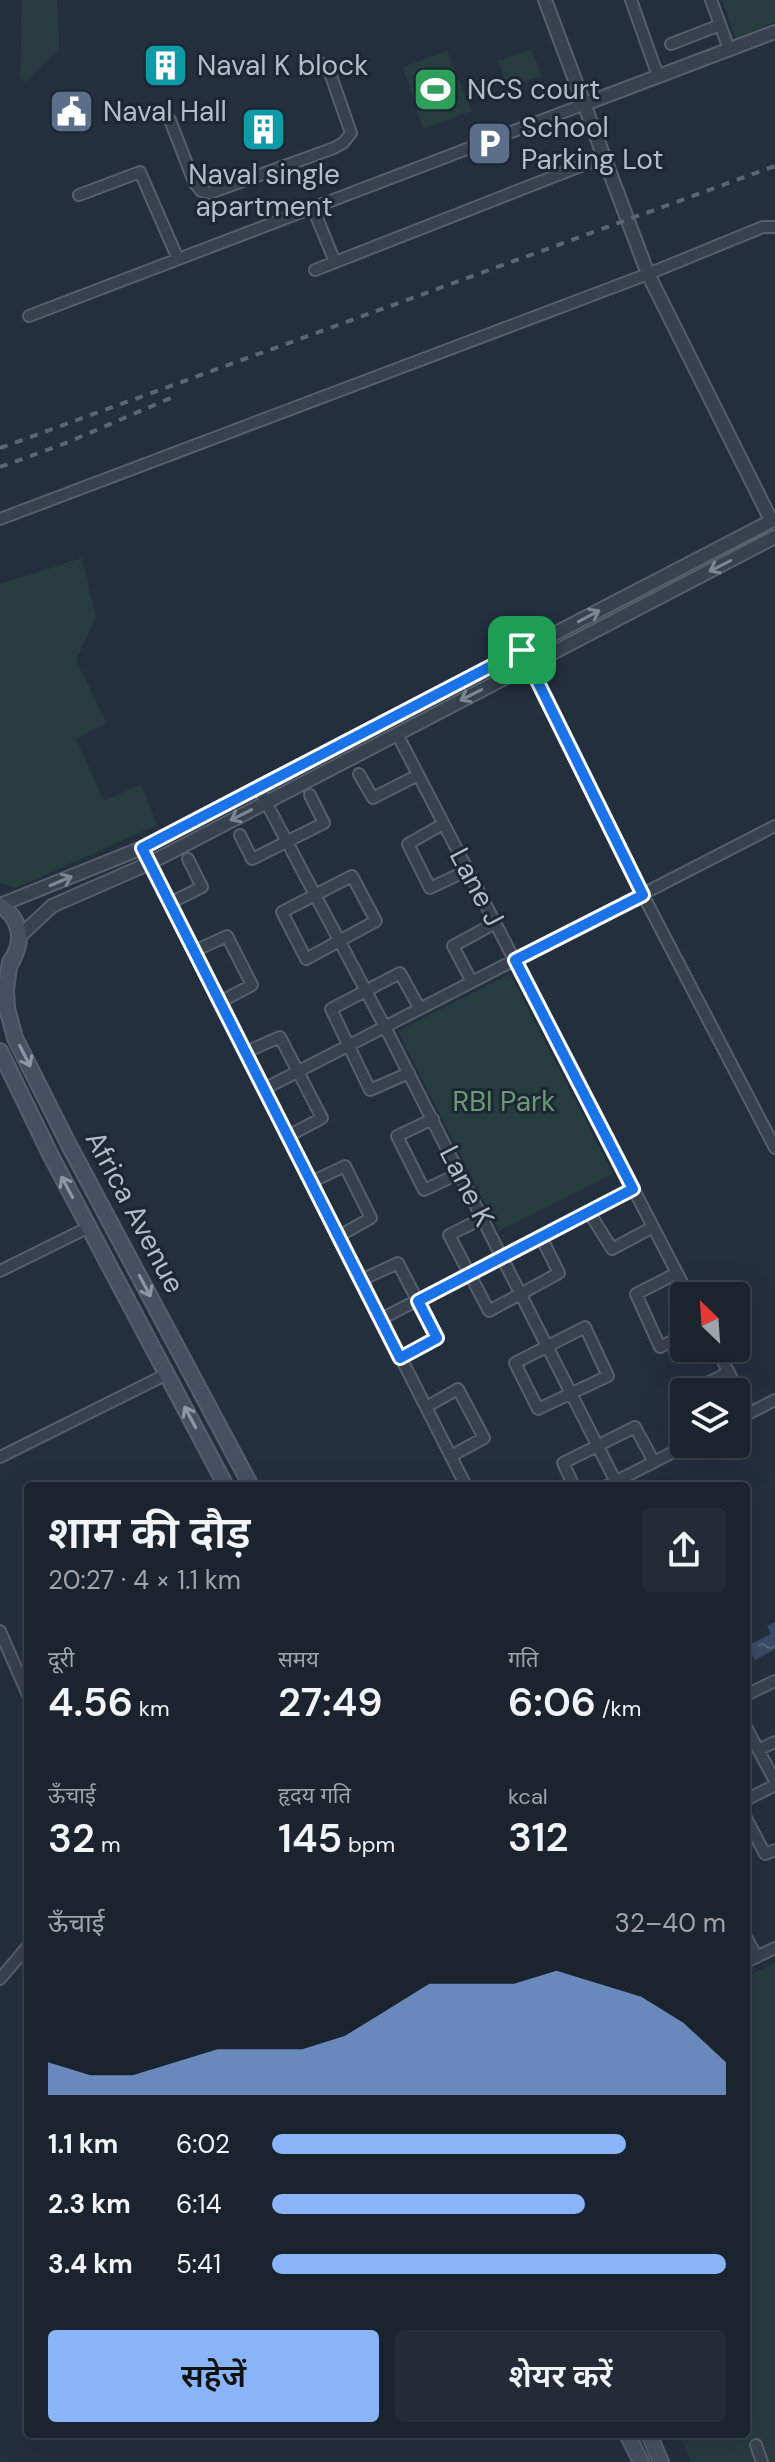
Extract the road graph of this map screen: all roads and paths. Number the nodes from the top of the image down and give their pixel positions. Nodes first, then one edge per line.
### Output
1 (631, 0) edge
2 (711, 0) edge
3 (549, 1) edge
4 (720, 25) junction
5 (775, 32) edge
6 (671, 44) dead end
7 (729, 49) junction
8 (319, 62) dead end
9 (658, 76) junction
10 (585, 104) junction
11 (170, 120) dead end
12 (607, 160) junction
13 (79, 195) dead end
14 (313, 208) junction
15 (775, 227) edge
16 (178, 259) junction
17 (335, 262) junction
18 (315, 270) dead end
19 (648, 274) junction
20 (29, 316) dead end
21 (0, 519) edge
22 (774, 522) edge
23 (775, 537) edge
24 (522, 650) junction
25 (529, 665) junction
26 (397, 734) junction
27 (359, 774) dead end
28 (418, 775) junction
29 (258, 787) junction
30 (310, 795) dead end
31 (266, 802) junction
32 (443, 824) junction
33 (775, 826) edge
34 (240, 835) dead end
35 (288, 843) junction
36 (142, 848) junction
37 (188, 859) dead end
38 (150, 863) junction
39 (468, 870) junction
40 (315, 895) junction
41 (643, 895) junction
42 (170, 903) junction
43 (0, 905) edge
44 (495, 923) junction
45 (20, 936) junction
46 (340, 941) junction
47 (194, 951) junction
48 (15, 955) junction
49 (515, 960) junction
50 (0, 969) edge
51 (472, 982) junction
52 (366, 990) junction
53 (220, 1002) junction
54 (420, 1009) junction
55 (385, 1027) junction
56 (349, 1045) junction
57 (0, 1051) edge
58 (246, 1052) junction
59 (299, 1071) junction
60 (409, 1073) junction
61 (264, 1089) junction
62 (433, 1119) junction
63 (288, 1136) junction
64 (775, 1148) edge
65 (460, 1173) junction
66 (311, 1182) junction
67 (633, 1189) junction
68 (589, 1212) junction
69 (483, 1218) junction
70 (89, 1227) junction
71 (653, 1227) junction
72 (339, 1236) junction
73 (541, 1237) junction
74 (503, 1257) junction
75 (0, 1271) edge
76 (677, 1273) junction
77 (469, 1275) junction
78 (361, 1280) junction
79 (682, 1282) edge
80 (522, 1294) junction
81 (418, 1301) junction
82 (381, 1319) junction
83 (670, 1342) edge
84 (547, 1344) junction
85 (400, 1358) junction
86 (724, 1362) edge
87 (729, 1372) junction
88 (167, 1374) junction
89 (717, 1378) edge
90 (732, 1378) edge
91 (572, 1394) junction
92 (775, 1400) edge
93 (426, 1407) junction
94 (750, 1413) edge
95 (598, 1445) junction
96 (670, 1454) edge
97 (451, 1456) junction
98 (0, 1457) edge
99 (654, 1462) junction
100 (224, 1482) edge
101 (249, 1482) edge
102 (464, 1482) edge
103 (572, 1482) edge
104 (613, 1482) edge
105 (619, 1482) edge
106 (0, 1631) edge
107 (775, 1681) edge
108 (24, 1686) edge
109 (750, 1693) edge
110 (775, 1742) edge
111 (753, 1746) edge
112 (775, 1783) edge
113 (750, 1798) edge
114 (750, 1826) edge
115 (775, 1850) edge
116 (750, 1944) edge
117 (775, 1948) edge
118 (24, 1951) edge
119 (757, 1957) junction
120 (750, 1960) edge
121 (0, 1979) edge
122 (629, 2438) edge
123 (651, 2438) edge
124 (756, 2445) dead end
125 (641, 2462) edge
126 (661, 2462) edge
127 (762, 2462) edge

1 - 9 street
2 - 4 street
3 - 10 street
4 - 6 street
4 - 7 street
5 - 7 street
7 - 9 street
8 - 11 street
9 - 10 street
10 - 12 street
10 - 14 street
12 - 17 street
12 - 19 street
13 - 16 street
14 - 16 street
14 - 17 street
15 - 19 street
16 - 20 street
17 - 18 street
19 - 21 street
19 - 22 street
24 -> 22 street
23 -> 25 street
24 - 25 street
24 - 29 street
25 -> 26 street
25 - 41 street
26 - 28 street, Lane J
26 - 31 street
27 - 28 street
28 - 32 street, Lane J
29 - 31 street, Lane K
29 - 36 street
30 - 35 street
31 - 35 street, Lane K
31 -> 38 street
32 - 39 street, Lane J
32 - 39 street
33 - 41 street
34 - 35 street
35 - 40 street, Lane K
36 - 38 street
43 -> 36 street
37 - 42 street
38 - 42 street
38 - 45 street
39 - 44 street, Lane J
40 - 46 street, Lane K
40 - 46 street
40 - 46 street
41 - 49 street
41 - 64 street
42 - 47 street
43 - 45 main road
44 - 49 street, Lane J
44 - 51 street
45 - 48 main road, Africa Avenue
46 - 52 street, Lane K
47 - 53 street
47 - 53 street
48 - 50 main road
48 -> 101 main road, Africa Avenue
49 - 51 street
49 - 67 street, Lane J
51 - 54 street
52 - 54 street
52 - 55 street, Lane K
52 - 56 street
53 - 58 street
54 - 55 street
55 - 56 street
55 - 60 street, Lane K
56 - 59 street
56 - 60 street
70 -> 57 main road, Africa Avenue
58 - 59 street
58 - 61 street
59 - 61 street
59 - 63 street
60 - 62 street, Lane K
61 - 63 street
62 - 65 street, Lane K
62 - 65 street
63 - 66 street
65 - 69 street, Lane K
66 - 72 street
66 - 72 street
67 - 68 street
67 - 71 street, Lane J
68 - 71 street
68 - 73 street
69 - 74 street, Lane K
69 - 77 street
70 - 75 street
70 - 88 main road, Africa Avenue
71 - 76 street, Lane J
72 - 78 street
73 - 74 street
73 - 80 street
74 - 77 street
74 - 80 street, Lane K
76 - 79 street, Lane J
76 - 83 street
77 - 80 street
77 - 81 street
78 - 81 street
78 - 82 street
80 - 84 street, Lane K
81 - 82 street
81 - 85 street
82 - 85 street
84 - 91 street, Lane K
84 - 91 street
84 - 91 street
85 - 93 street
86 - 87 street
87 - 89 street
87 - 90 street
88 - 98 street
100 -> 88 main road, Africa Avenue
91 - 95 street, Lane K
92 - 94 street
93 - 97 street
93 - 97 street
95 - 99 street
95 - 103 street
95 - 104 street, Lane K
96 - 99 street
97 - 102 street
99 - 105 street
106 - 108 street
107 - 109 street
110 - 111 street
111 - 112 street
112 - 113 street
114 - 115 street
116 - 119 street
117 - 119 street
118 - 121 street
119 - 120 street
122 - 125 main road
123 - 126 main road
124 - 127 street

